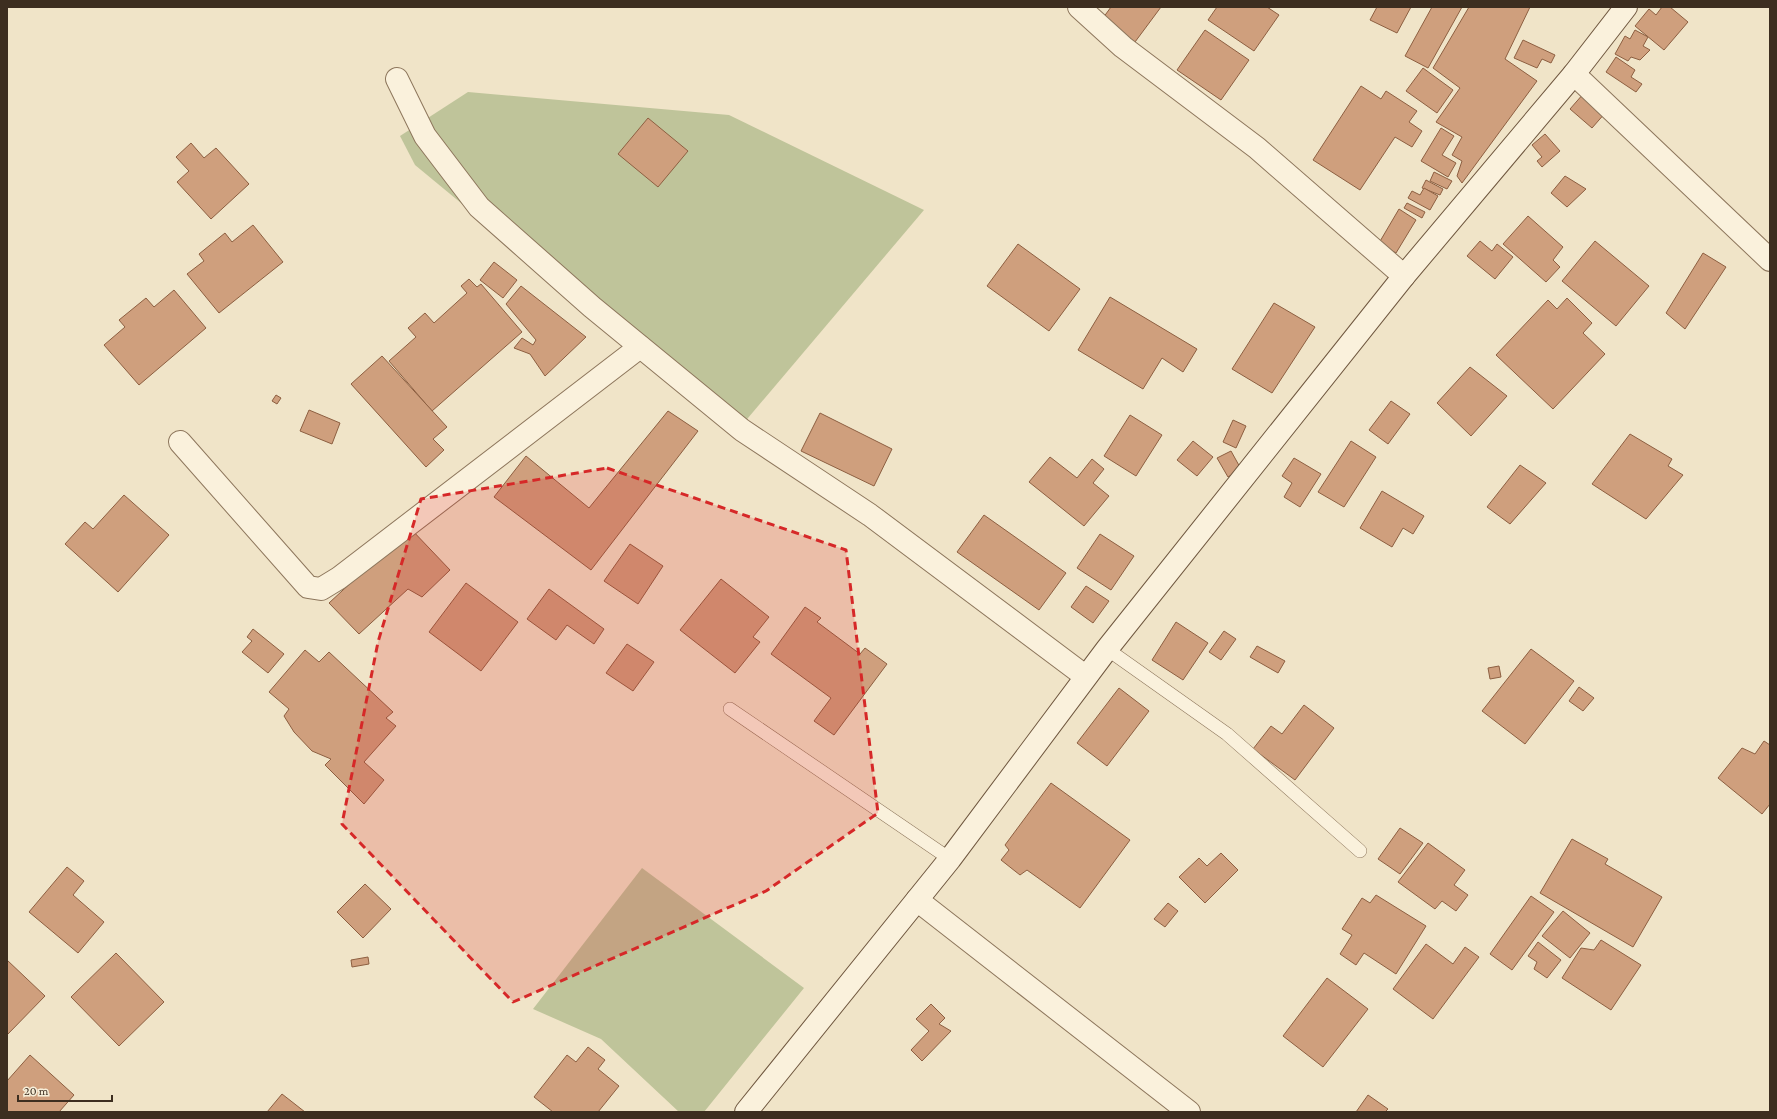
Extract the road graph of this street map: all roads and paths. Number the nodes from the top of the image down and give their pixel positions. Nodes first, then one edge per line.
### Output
1 (1079, 7) edge
2 (1626, 7) edge
3 (1574, 74) junction
4 (396, 79) dead end
5 (1770, 260) edge
6 (1404, 276) junction
7 (640, 347) junction
8 (180, 442) dead end
9 (1107, 649) junction
10 (1085, 676) junction
11 (730, 709) dead end
12 (1360, 851) dead end
13 (950, 859) junction
14 (917, 900) junction
15 (746, 1112) edge
16 (1189, 1112) edge

1 - 6 street
2 - 3 street
3 - 5 street
3 - 6 street
4 - 7 street
6 - 9 street
7 - 8 street
7 - 10 street
9 - 10 street
9 - 12 lane
10 - 13 street
11 - 13 lane
13 - 14 street
14 - 15 street
14 - 16 street

